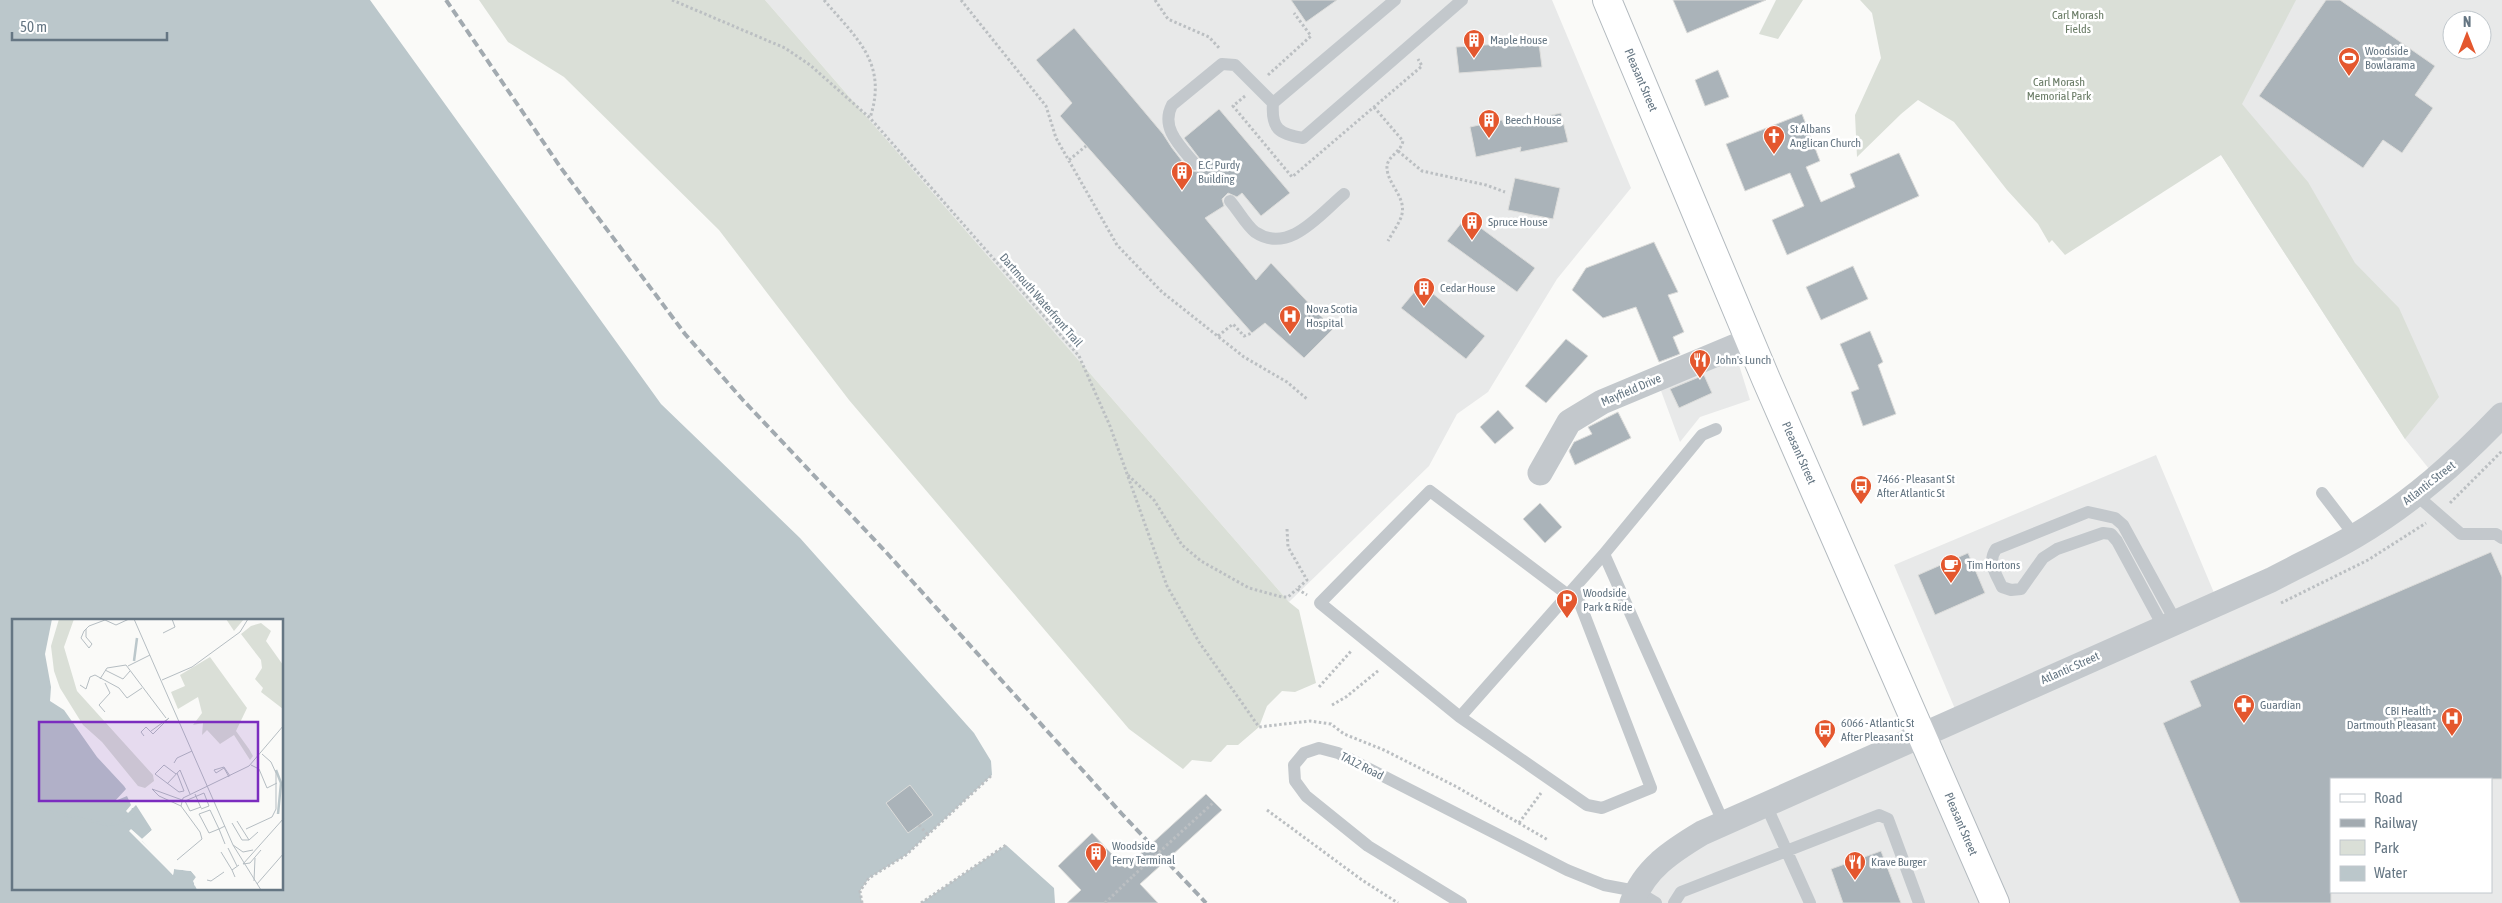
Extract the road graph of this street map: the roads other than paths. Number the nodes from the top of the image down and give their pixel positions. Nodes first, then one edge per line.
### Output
1 (1395, 0) edge
2 (1462, 0) edge
3 (1608, 0) edge
4 (1273, 103) junction
5 (1195, 164) dead end
6 (1344, 194) dead end
7 (1230, 201) dead end
8 (1750, 340) junction
9 (2502, 415) edge
10 (1716, 429) dead end
11 (1540, 473) dead end
12 (2322, 493) dead end
13 (2415, 494) junction
14 (2355, 536) junction
15 (2502, 538) edge
16 (1604, 554) junction
17 (1571, 592) junction
18 (2170, 625) junction
19 (1460, 716) junction
20 (1924, 735) junction
21 (1766, 805) junction
22 (1724, 824) junction
23 (1786, 850) junction
24 (1642, 899) edge
25 (1461, 903) edge
26 (1674, 903) edge
27 (1810, 903) edge
28 (1919, 903) edge
29 (1995, 903) edge

1 - 4 lane
2 - 4 lane
3 - 8 main road, Pleasant Street
4 - 5 lane
6 - 7 lane
8 - 11 street, Mayfield Drive
8 - 20 main road, Pleasant Street
9 - 13 street, Atlantic Street
10 - 16 lane
12 - 14 lane
13 - 14 street, Atlantic Street
13 - 15 lane
14 - 18 street, Atlantic Street
16 - 17 lane
16 - 22 lane
17 - 19 lane
17 - 19 lane
17 - 19 lane
18 - 18 lane
18 - 20 street, Atlantic Street
20 - 21 street, Atlantic Street
20 - 29 main road, Pleasant Street
21 - 22 street, Atlantic Street
21 - 23 lane
22 - 24 street, Atlantic Street
23 - 26 lane
23 - 27 lane
23 - 28 lane
24 - 25 lane, TA12 Road

